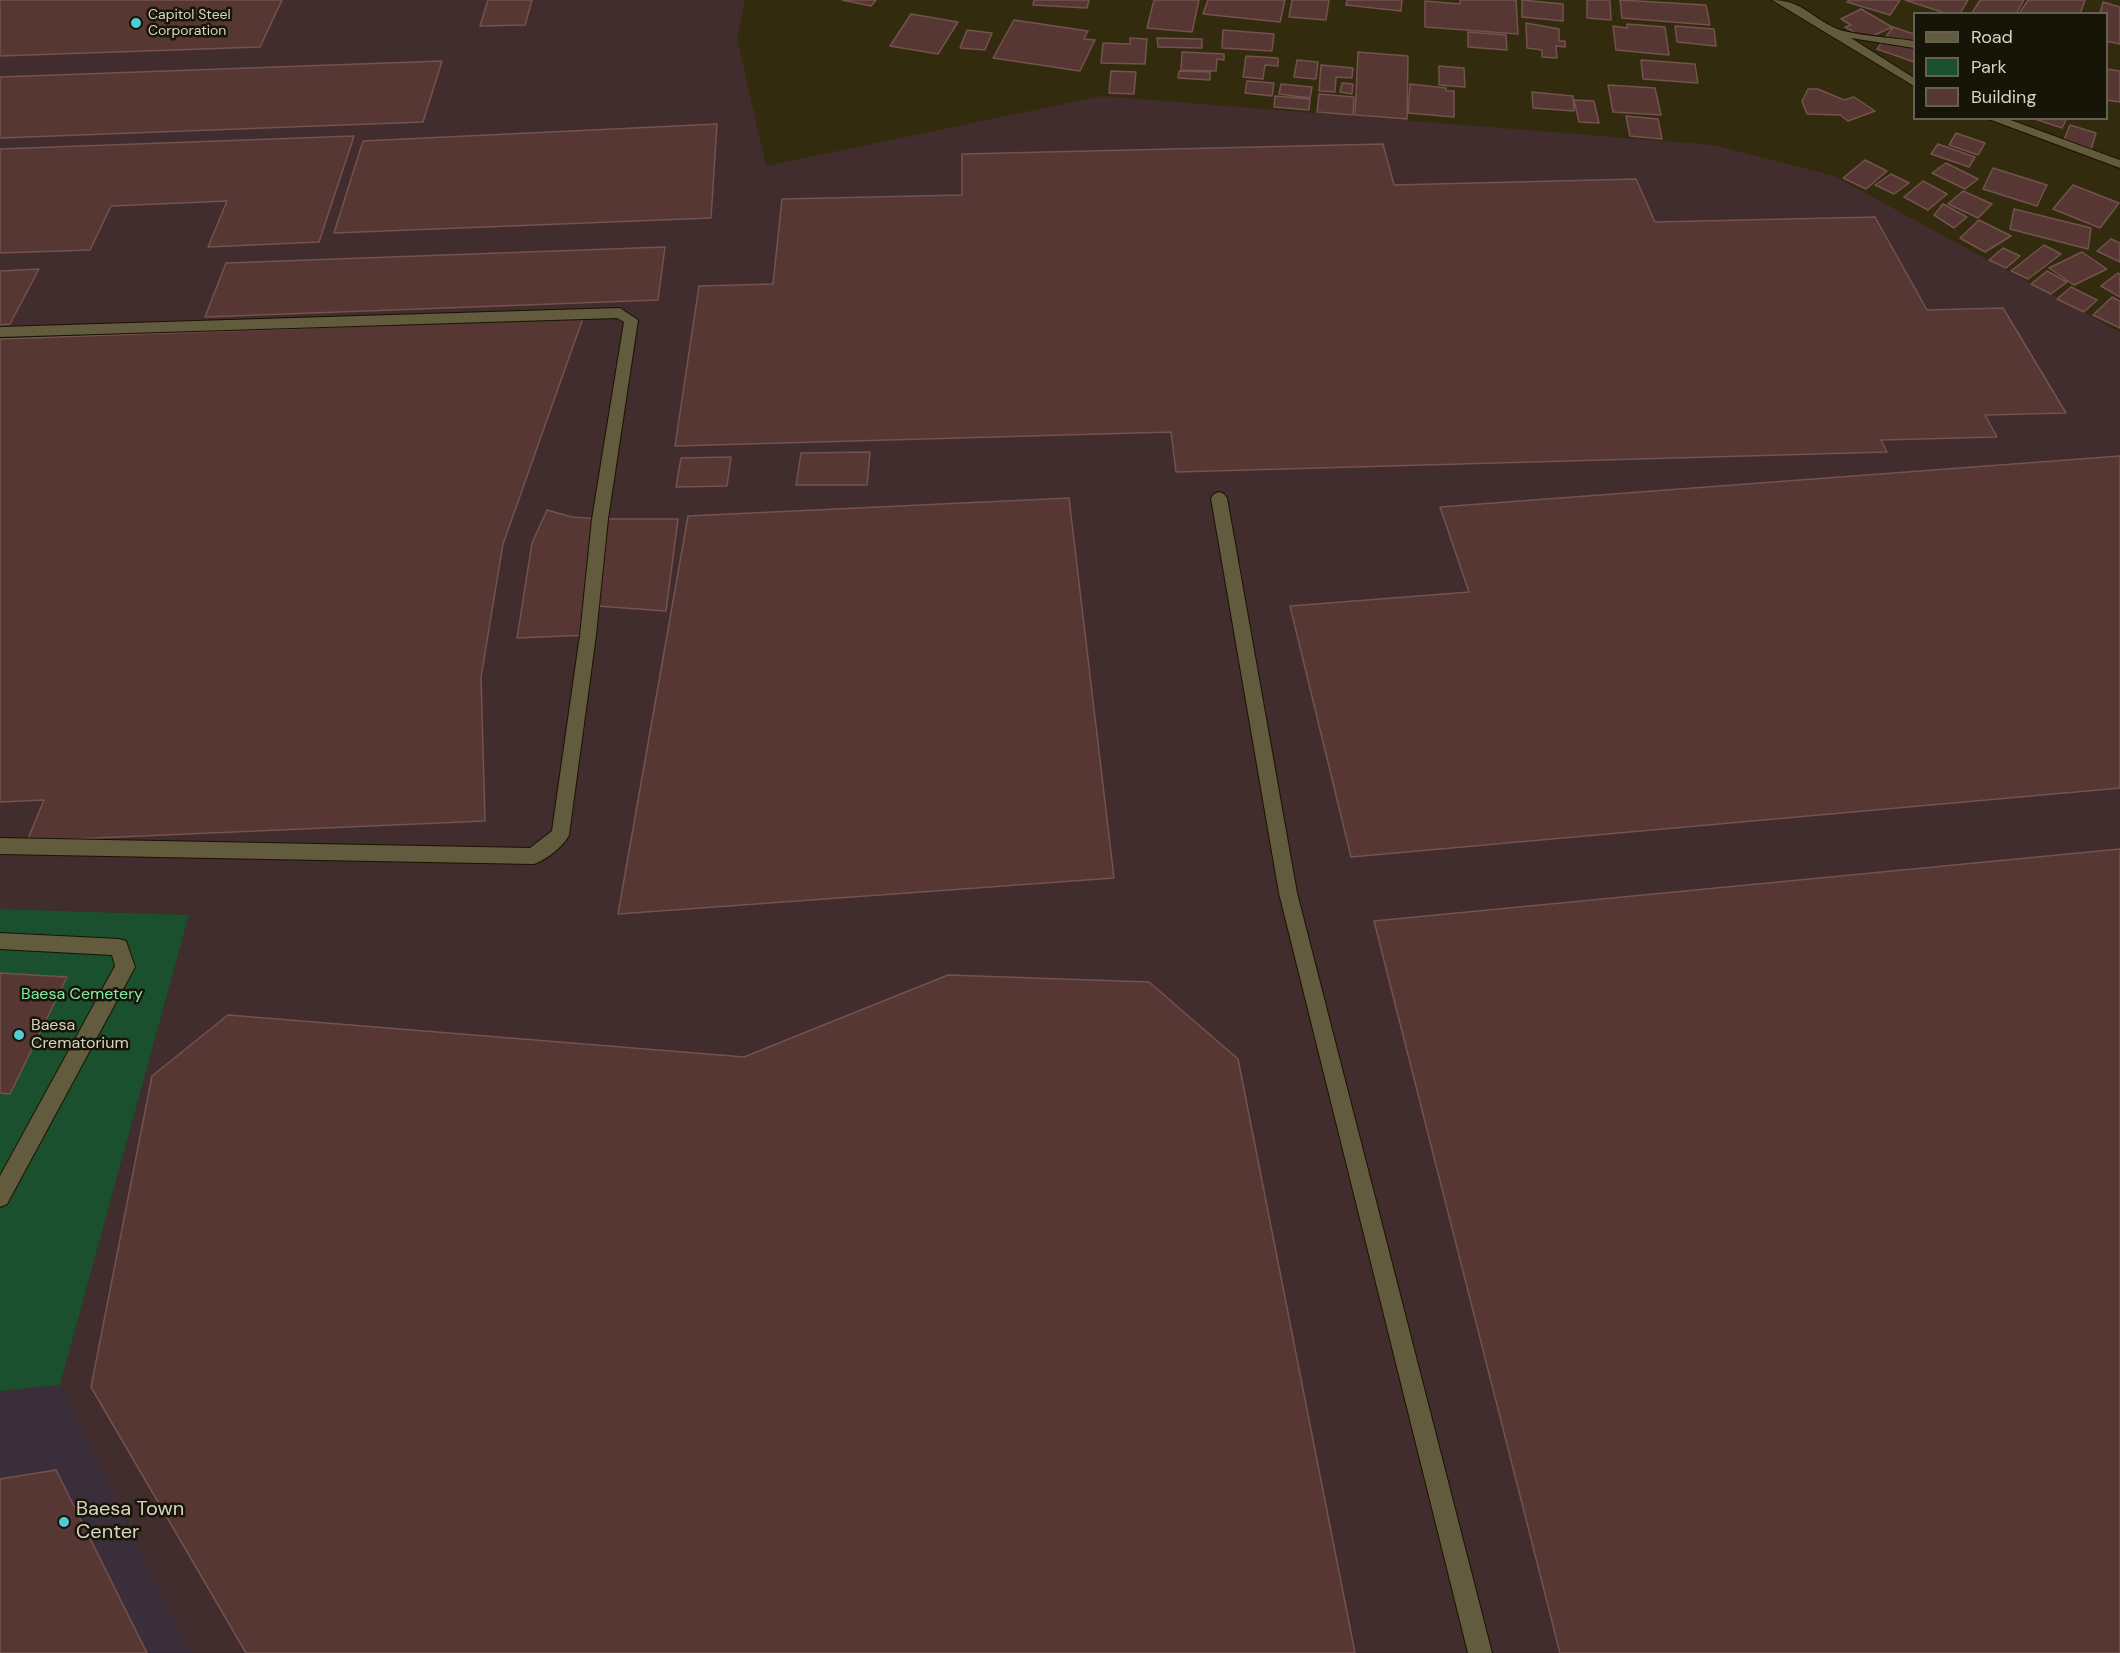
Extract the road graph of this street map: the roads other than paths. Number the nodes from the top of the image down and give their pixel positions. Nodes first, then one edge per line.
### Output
1 (1778, 0) edge
2 (1835, 33) junction
3 (1913, 44) edge
4 (1913, 82) edge
5 (1998, 120) edge
6 (2120, 164) edge
7 (0, 332) edge
8 (1219, 498) dead end
9 (0, 846) edge
10 (0, 941) edge
11 (0, 1197) edge
12 (1480, 1653) edge

1 - 2 street
2 - 3 street
2 - 4 street
5 - 6 street
7 - 9 street
8 - 12 street
10 - 11 street

